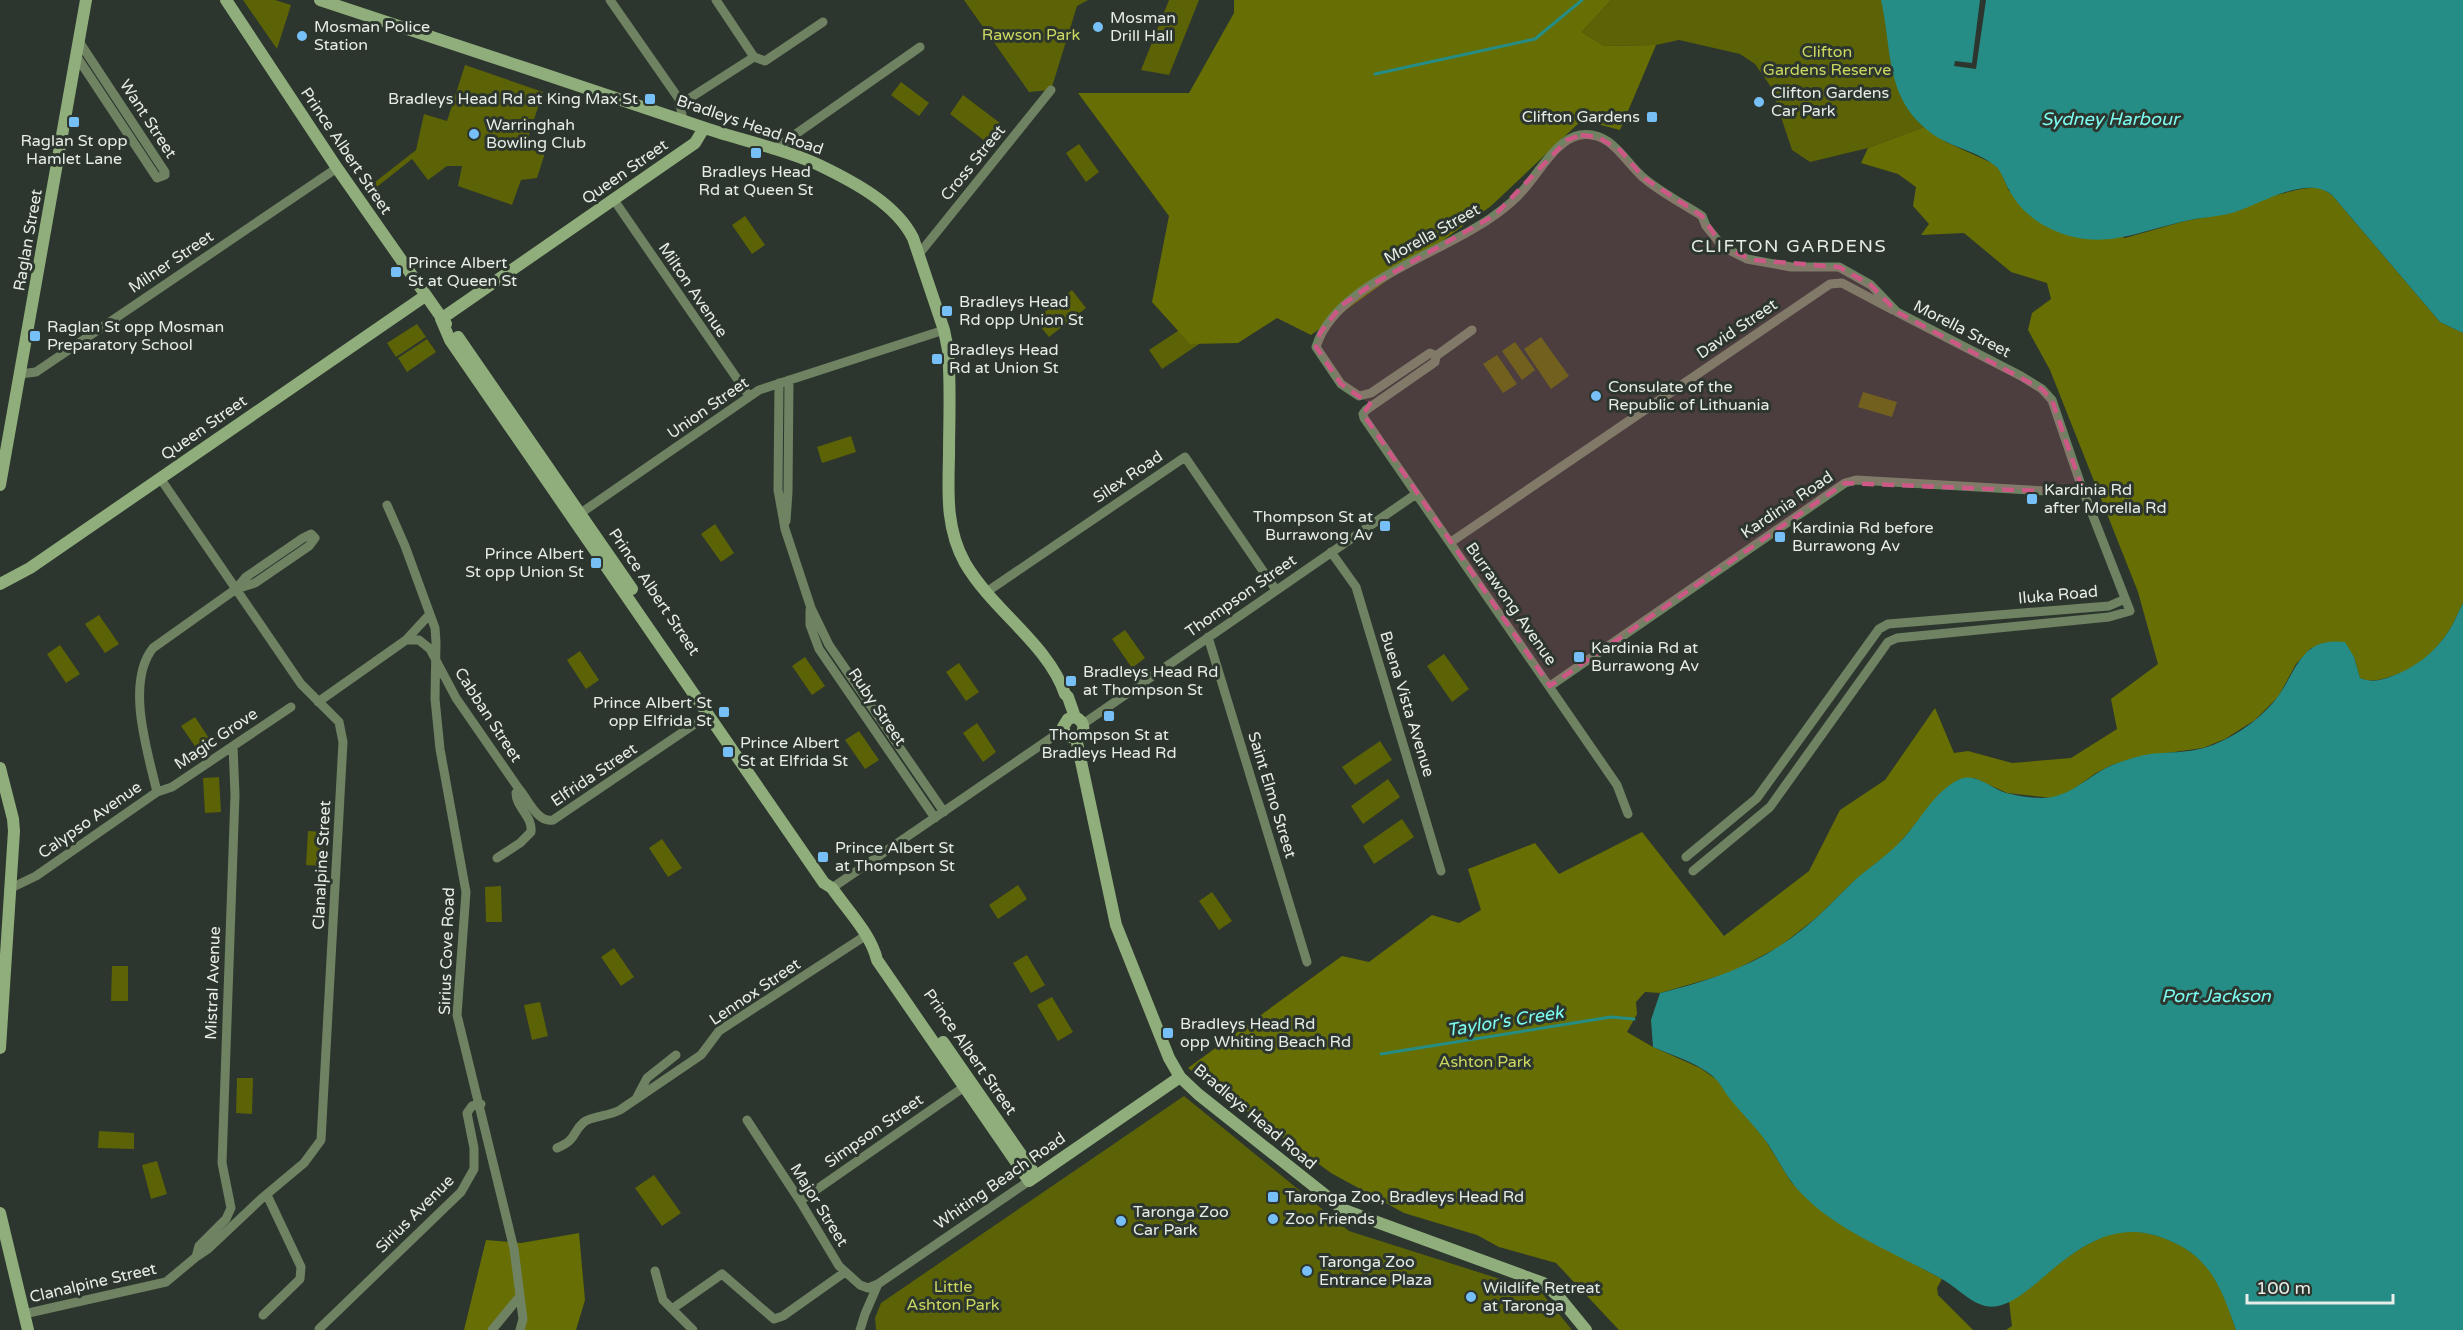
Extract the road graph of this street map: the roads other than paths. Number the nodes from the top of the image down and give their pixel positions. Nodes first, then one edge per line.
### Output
1 (86, 0) edge
2 (226, 0) edge
3 (320, 0) edge
4 (610, 0) edge
5 (716, 0) edge
6 (823, 22) dead end
7 (80, 43) junction
8 (920, 47) dead end
9 (77, 57) junction
10 (754, 57) junction
11 (1051, 90) dead end
12 (679, 105) junction
13 (683, 120) junction
14 (704, 128) junction
15 (132, 131) junction
16 (773, 150) junction
17 (337, 168) junction
18 (614, 200) junction
19 (919, 254) junction
20 (425, 296) junction
21 (1897, 312) junction
22 (441, 319) junction
23 (944, 330) junction
24 (1472, 330) dead end
25 (1436, 356) junction
26 (20, 374) junction
27 (784, 382) junction
28 (749, 396) junction
29 (160, 478) junction
30 (0, 485) edge
31 (2082, 488) junction
32 (1416, 494) junction
33 (387, 505) dead end
34 (577, 517) junction
35 (1450, 542) junction
36 (1331, 552) junction
37 (0, 584) edge
38 (236, 589) junction
39 (1276, 590) junction
40 (985, 593) junction
41 (2125, 599) junction
42 (429, 615) junction
43 (1208, 637) junction
44 (405, 640) junction
45 (434, 657) junction
46 (1550, 686) junction
47 (318, 702) junction
48 (291, 707) dead end
49 (708, 715) junction
50 (1073, 727) junction
51 (233, 746) junction
52 (0, 768) edge
53 (519, 789) junction
54 (157, 792) junction
55 (1628, 814) dead end
56 (939, 815) junction
57 (1686, 857) dead end
58 (497, 858) dead end
59 (1441, 871) dead end
60 (1693, 871) dead end
61 (832, 888) junction
62 (9, 889) junction
63 (865, 936) junction
64 (875, 950) junction
65 (1307, 962) dead end
66 (0, 1047) edge
67 (676, 1055) dead end
68 (1180, 1077) junction
69 (964, 1087) junction
70 (636, 1099) junction
71 (481, 1104) junction
72 (747, 1120) dead end
73 (557, 1148) dead end
74 (1033, 1178) junction
75 (267, 1195) junction
76 (800, 1201) junction
77 (0, 1213) edge
78 (226, 1219) joint
79 (196, 1257) junction
80 (655, 1270) dead end
81 (845, 1272) junction
82 (878, 1284) junction
83 (520, 1296) junction
84 (672, 1309) junction
85 (24, 1314) junction
86 (263, 1315) dead end
87 (319, 1329) edge
88 (28, 1330) edge
89 (492, 1330) edge
90 (520, 1330) edge
91 (693, 1330) edge
92 (860, 1330) edge
93 (1586, 1330) edge

1 - 7 street, Raglan Street
2 - 17 street, Prince Albert Street
3 - 13 street, Bradleys Head Road
4 - 12 street
5 - 10 street
6 - 10 street
7 - 9 street, Raglan Street
7 - 15 street, Want Street
8 - 16 street
9 - 15 street, Want Street
9 - 26 street, Raglan Street
10 - 12 street
11 - 19 street, Cross Street
12 - 13 street
13 - 14 street, Bradleys Head Road
14 - 16 street, Bradleys Head Road
14 - 18 street, Queen Street
15 - 15 street, Want Street
16 - 19 street, Bradleys Head Road
17 - 20 street, Prince Albert Street
17 - 26 street, Milner Street
18 - 22 street, Queen Street
18 - 28 street, Milton Avenue
19 - 23 street, Bradleys Head Road
20 - 22 street, Prince Albert Street
20 - 29 street, Queen Street
21 - 25 street, Morella Street
21 - 31 street, Morella Street
21 - 35 street, David Street
22 - 34 street, Prince Albert Street
23 - 27 street, Union Street
23 - 40 street, Bradleys Head Road
24 - 25 street
25 - 32 street, Burrawong Avenue
26 - 30 street, Raglan Street
27 - 28 street, Union Street
27 - 56 street, Ruby Street
28 - 34 street, Union Street
29 - 37 street, Queen Street
29 - 38 street, Clanalpine Street
31 - 41 street, Morella Street
31 - 46 street, Kardinia Road
32 - 35 street, Burrawong Avenue
32 - 36 street, Thompson Street
33 - 42 street, Sirius Cove Road
34 - 49 street, Prince Albert Street
34 - 61 street, Prince Albert Street
35 - 46 street, Burrawong Avenue
36 - 39 street, Thompson Street
36 - 59 street, Buena Vista Avenue
38 - 38 street, Calypso Avenue
38 - 47 street, Clanalpine Street
38 - 54 street, Calypso Avenue
39 - 40 street, Silex Road
39 - 43 street, Thompson Street
40 - 50 street, Bradleys Head Road
41 - 57 street, Iluka Road
41 - 60 street, Iluka Road
42 - 44 street
42 - 45 street, Sirius Cove Road
43 - 50 street, Thompson Street
43 - 65 street, Saint Elmo Street
44 - 45 street
44 - 47 street
45 - 53 street, Cabban Street
45 - 71 street, Sirius Cove Road
46 - 55 street, Burrawong Avenue
47 - 75 street, Clanalpine Street
48 - 51 street, Magic Grove
49 - 53 street, Elfrida Street
49 - 61 street, Prince Albert Street
50 - 56 street, Thompson Street
50 - 68 street, Bradleys Head Road
51 - 54 street, Magic Grove
51 - 78 street, Mistral Avenue
52 - 62 street
53 - 58 street
54 - 62 street, Calypso Avenue
56 - 61 street, Thompson Street
61 - 63 street, Prince Albert Street
62 - 66 street
63 - 64 street, Prince Albert Street
63 - 70 street, Lennox Street
64 - 69 street, Prince Albert Street
64 - 74 street, Prince Albert Street
67 - 70 street, Lennox Street
68 - 74 street, Whiting Beach Road
68 - 93 street, Bradleys Head Road
69 - 74 street, Prince Albert Street
69 - 76 street, Simpson Street
70 - 73 street, Lennox Street
71 - 83 street, Sirius Cove Road
71 - 87 street, Sirius Avenue
72 - 76 street, Major Street
74 - 82 street, Whiting Beach Road
75 - 79 street, Clanalpine Street
75 - 86 street
76 - 81 street, Major Street
77 - 85 street
78 - 79 street, Clanalpine Street
79 - 85 street, Clanalpine Street
80 - 84 street
81 - 82 street, Major Street
81 - 84 street
82 - 92 street
83 - 89 street
83 - 90 street, Sirius Cove Road
84 - 91 street
85 - 88 street

